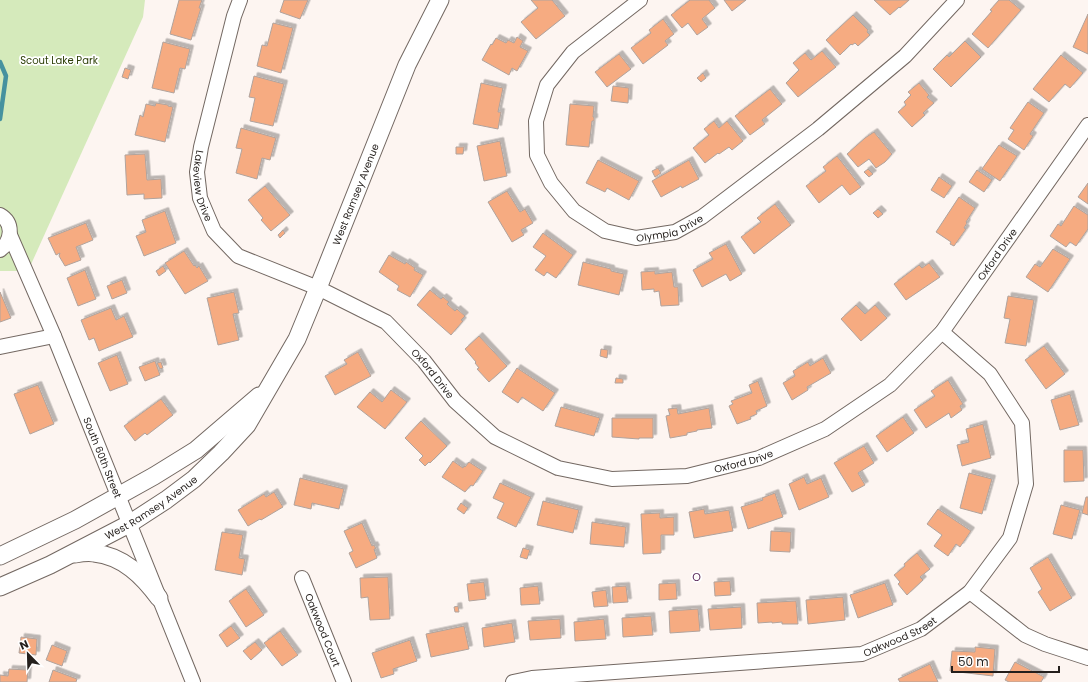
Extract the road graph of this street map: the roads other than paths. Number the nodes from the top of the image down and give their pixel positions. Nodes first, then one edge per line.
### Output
1 (240, 0) edge
2 (440, 0) edge
3 (640, 0) edge
4 (957, 0) edge
5 (1088, 125) edge
6 (0, 215) edge
7 (10, 235) junction
8 (0, 250) edge
9 (318, 288) junction
10 (942, 332) junction
11 (54, 336) junction
12 (0, 347) edge
13 (269, 387) junction
14 (117, 496) junction
15 (129, 524) junction
16 (71, 554) junction
17 (0, 556) edge
18 (302, 578) dead end
19 (0, 587) edge
20 (970, 592) junction
21 (159, 598) junction
22 (1088, 658) edge
23 (193, 682) edge
24 (344, 682) edge
25 (513, 682) edge

1 - 9 street, Lakeview Drive
2 - 9 street, West Ramsey Avenue
3 - 4 street, Olympia Drive
5 - 10 street, Oxford Drive
6 - 7 street, South 60th Street
7 - 8 street
7 - 11 street, South 60th Street
9 - 10 street, Oxford Drive
9 - 13 street, West Ramsey Avenue
10 - 20 street, Oakwood Street
11 - 12 street
11 - 14 street, South 60th Street
13 - 14 street, West Ramsey Avenue
13 - 15 street, West Ramsey Avenue
14 - 15 street, South 60th Street
14 - 17 street, West Ramsey Avenue
15 - 16 street, West Ramsey Avenue
15 - 21 street, South 60th Street
16 - 19 street, West Ramsey Avenue
16 - 21 street
18 - 24 street, Oakwood Court
20 - 22 street
20 - 25 street, Oakwood Street
21 - 23 street, South 60th Street

